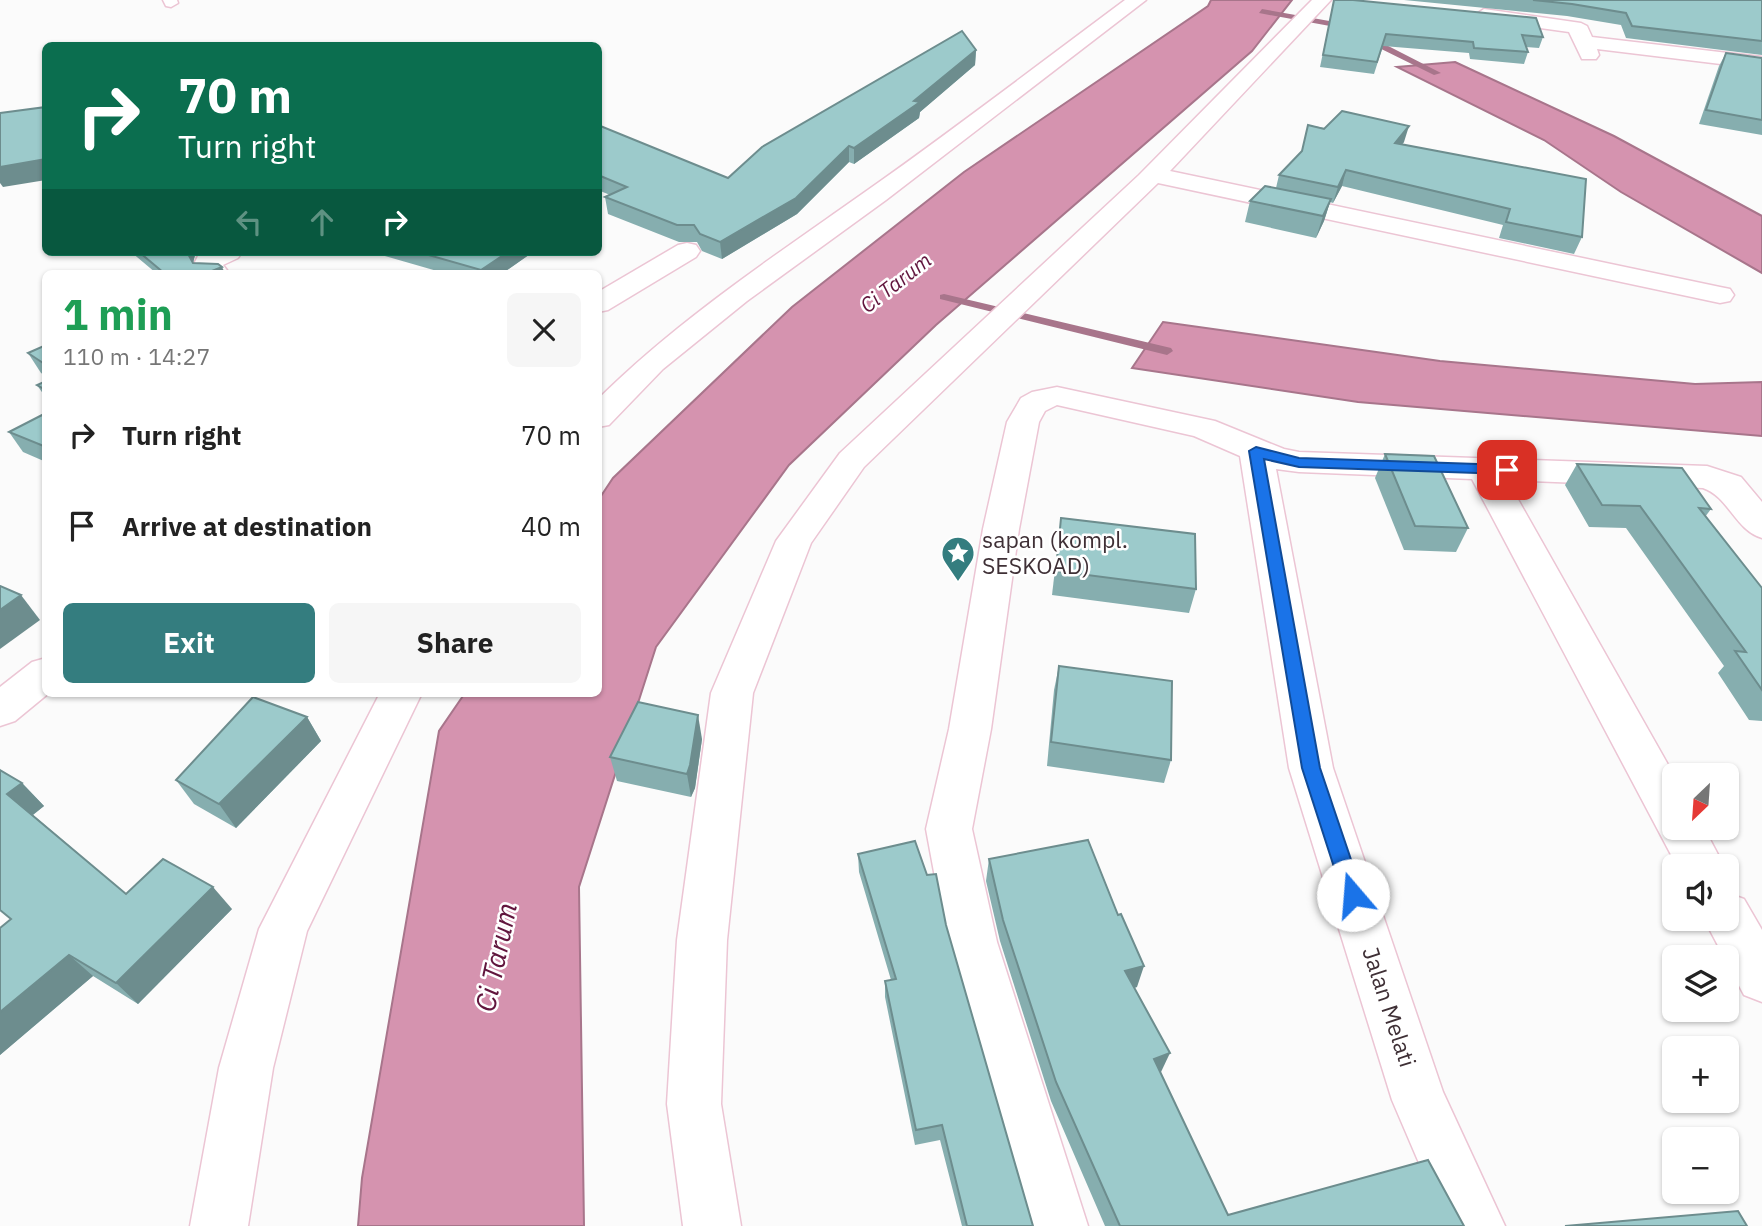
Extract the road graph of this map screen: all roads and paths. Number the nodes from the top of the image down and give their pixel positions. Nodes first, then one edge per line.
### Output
1 (1137, 0) edge
2 (1319, 8) edge
3 (1461, 13) edge
4 (1762, 62) edge
5 (1153, 175) junction
6 (687, 251) dead end
7 (1720, 295) dead end
8 (602, 302) edge
9 (602, 414) edge
10 (1256, 451) junction
11 (1484, 469) junction
12 (1762, 526) edge
13 (42, 676) edge
14 (399, 697) edge
15 (0, 710) edge
16 (1662, 794) edge
17 (1736, 931) edge
18 (1762, 978) edge
19 (219, 1226) edge
20 (712, 1226) edge
21 (1059, 1226) edge
22 (1476, 1226) edge

1 - 9 street
2 - 5 street
3 - 4 street
5 - 7 street
5 - 20 street
6 - 8 street
10 - 11 street
10 - 21 street
10 - 22 street, Jalan Melati
11 - 12 street
11 - 16 street
13 - 15 street
14 - 19 street
17 - 18 street

